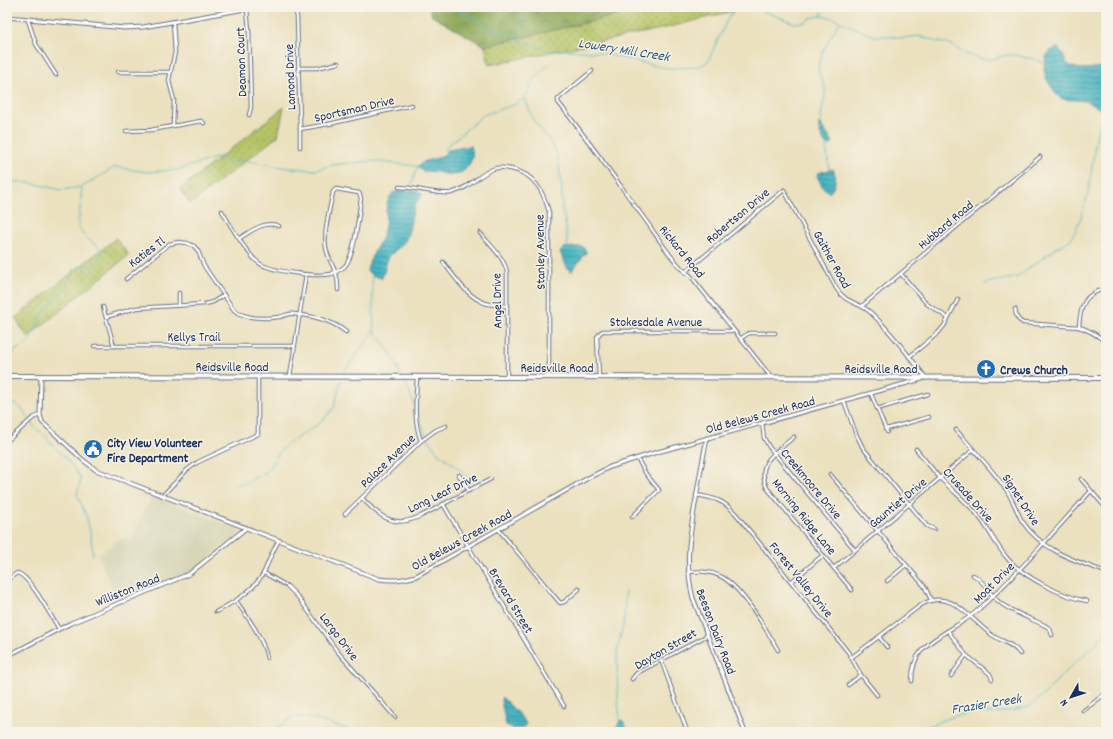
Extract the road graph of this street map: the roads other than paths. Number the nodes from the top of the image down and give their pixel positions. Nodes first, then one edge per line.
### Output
1 (256, 7) edge
2 (295, 7) edge
3 (1104, 7) edge
4 (246, 9) junction
5 (1106, 10) edge
6 (7, 17) edge
7 (28, 20) junction
8 (173, 22) junction
9 (338, 62) dead end
10 (298, 68) junction
11 (592, 71) dead end
12 (118, 72) dead end
13 (170, 72) junction
14 (56, 75) dead end
15 (412, 105) dead end
16 (249, 114) dead end
17 (204, 123) dead end
18 (173, 126) junction
19 (300, 129) junction
20 (126, 131) dead end
21 (300, 147) dead end
22 (1040, 157) dead end
23 (399, 187) dead end
24 (784, 190) joint
25 (222, 211) dead end
26 (279, 226) dead end
27 (480, 233) dead end
28 (240, 238) junction
29 (442, 262) dead end
30 (335, 272) junction
31 (685, 272) junction
32 (306, 274) junction
33 (901, 274) junction
34 (126, 279) dead end
35 (1106, 289) edge
36 (338, 290) dead end
37 (178, 293) dead end
38 (224, 295) junction
39 (958, 299) dead end
40 (179, 306) junction
41 (506, 306) junction
42 (862, 306) junction
43 (103, 307) dead end
44 (1015, 309) dead end
45 (299, 315) junction
46 (106, 317) junction
47 (948, 318) junction
48 (1079, 327) junction
49 (734, 331) junction
50 (346, 332) dead end
51 (775, 334) dead end
52 (740, 339) junction
53 (1106, 342) edge
54 (94, 346) dead end
55 (114, 346) junction
56 (294, 346) junction
57 (909, 357) junction
58 (7, 376) edge
59 (41, 376) junction
60 (258, 376) junction
61 (290, 376) junction
62 (417, 376) junction
63 (507, 377) junction
64 (549, 377) junction
65 (599, 377) junction
66 (771, 377) junction
67 (926, 378) junction
68 (1106, 378) edge
69 (7, 391) edge
70 (871, 394) junction
71 (928, 394) dead end
72 (844, 401) junction
73 (877, 409) junction
74 (40, 415) junction
75 (929, 417) dead end
76 (762, 424) junction
77 (446, 426) dead end
78 (885, 429) junction
79 (956, 430) dead end
80 (887, 432) dead end
81 (794, 437) dead end
82 (707, 438) junction
83 (7, 441) edge
84 (421, 441) junction
85 (916, 449) dead end
86 (973, 450) junction
87 (774, 453) junction
88 (637, 458) junction
89 (830, 474) dead end
90 (459, 475) dead end
91 (941, 478) junction
92 (491, 479) dead end
93 (1081, 480) dead end
94 (468, 491) junction
95 (1091, 491) junction
96 (163, 495) junction
97 (696, 495) junction
98 (362, 498) junction
99 (443, 504) junction
100 (910, 505) junction
101 (1106, 508) edge
102 (345, 514) dead end
103 (632, 517) dead end
104 (246, 528) junction
105 (499, 530) junction
106 (934, 530) dead end
107 (878, 531) junction
108 (279, 540) junction
109 (1044, 543) junction
110 (468, 547) junction
111 (855, 550) junction
112 (823, 555) junction
113 (906, 566) junction
114 (834, 568) junction
115 (1019, 570) junction
116 (264, 572) junction
117 (688, 572) junction
118 (1106, 572) edge
119 (973, 575) dead end
120 (7, 580) edge
121 (887, 581) dead end
122 (791, 582) junction
123 (579, 589) dead end
124 (852, 590) dead end
125 (993, 596) junction
126 (931, 600) junction
127 (236, 601) junction
128 (1087, 601) dead end
129 (216, 612) dead end
130 (970, 617) junction
131 (59, 629) junction
132 (948, 631) junction
133 (708, 635) junction
134 (1052, 635) dead end
135 (878, 637) junction
136 (887, 647) dead end
137 (778, 650) dead end
138 (1020, 654) dead end
139 (966, 655) junction
140 (7, 656) edge
141 (852, 657) junction
142 (267, 658) dead end
143 (661, 660) junction
144 (861, 675) junction
145 (951, 676) dead end
146 (992, 679) dead end
147 (632, 680) dead end
148 (912, 681) dead end
149 (848, 685) dead end
150 (1106, 694) edge
151 (877, 695) dead end
152 (564, 706) dead end
153 (1083, 711) dead end
154 (395, 717) dead end
155 (686, 728) dead end
156 (745, 732) edge

1 - 4 street
2 - 10 street, Lamond Drive
3 - 5 main road
4 - 8 street
4 - 16 street, Deamon Court
6 - 7 street
7 - 8 street
7 - 14 street
8 - 13 street
9 - 10 street
10 - 19 street, Lamond Drive
11 - 31 street, Rickard Road
12 - 13 street
13 - 18 street
15 - 19 street, Sportsman Drive
17 - 18 street
18 - 20 street
19 - 21 street, Lamond Drive
22 - 33 street, Hubbard Road
23 - 64 street, Stanley Avenue
24 - 31 street, Robertson Drive
24 - 42 street, Gaither Road
25 - 28 street
26 - 28 street
27 - 41 street, Angel Drive
28 - 32 street
29 - 41 street
30 - 30 street
30 - 32 street
30 - 36 street
31 - 49 street, Rickard Road
32 - 45 street
33 - 42 street, Hubbard Road
33 - 47 street
34 - 38 street, Katies Tl
35 - 48 street
37 - 40 street
38 - 40 street
38 - 45 street, Katies Tl
39 - 47 street
40 - 46 street
41 - 63 street, Angel Drive
42 - 57 street, Gaither Road
43 - 46 street
44 - 48 street
45 - 50 street, Katies Tl
45 - 56 street
46 - 55 street
47 - 57 street
48 - 53 street
49 - 52 street, Rickard Road
49 - 65 street, Stokesdale Avenue
51 - 52 street
52 - 66 street, Rickard Road
54 - 55 street, Kellys Trail
55 - 56 street, Kellys Trail
56 - 61 street
57 - 67 street, Gaither Road
58 - 59 highway, Reidsville Road
58 - 69 street
59 - 60 highway, Reidsville Road
59 - 74 street
60 - 61 highway, Reidsville Road
60 - 96 street
61 - 62 highway, Reidsville Road
62 - 63 highway, Reidsville Road
62 - 84 street
63 - 64 highway, Reidsville Road
64 - 65 highway, Reidsville Road
65 - 66 highway, Reidsville Road
66 - 67 highway, Reidsville Road
67 - 68 highway, Reidsville Road
67 - 70 street, Old Belews Creek Road
70 - 72 street, Old Belews Creek Road
70 - 73 street
71 - 73 street
72 - 76 street, Old Belews Creek Road
72 - 100 street
73 - 78 street
74 - 83 street
74 - 96 street, Old Belews Creek Road
75 - 78 street
76 - 82 street, Old Belews Creek Road
76 - 87 street, Creekmoore Drive
77 - 84 street, Palace Avenue
78 - 80 street
79 - 86 street, Signet Drive
81 - 87 street, Morning Ridge Lane
82 - 88 street, Old Belews Creek Road
82 - 97 street, Beeson Dairy Road
84 - 98 street, Palace Avenue
85 - 91 street, Crusade Drive
86 - 91 street, Gauntlet Drive
86 - 109 street, Signet Drive
87 - 111 street, Creekmoore Drive
87 - 112 street, Morning Ridge Lane
88 - 103 street
88 - 105 street, Old Belews Creek Road
89 - 107 street
90 - 94 street
91 - 100 street, Gauntlet Drive
91 - 115 street, Crusade Drive
92 - 94 street, Long Leaf Drive
93 - 95 street
94 - 99 street, Long Leaf Drive
95 - 101 street
95 - 109 street, Moat Drive
96 - 104 street, Old Belews Creek Road
97 - 117 street, Beeson Dairy Road
97 - 122 street, Forest Valley Drive
98 - 99 street, Long Leaf Drive
98 - 102 street, Palace Avenue
99 - 110 street, Brevard Street
100 - 106 street
100 - 107 street, Gauntlet Drive
104 - 108 street, Old Belews Creek Road
104 - 131 street, Williston Road
105 - 110 street, Old Belews Creek Road
105 - 123 street
107 - 111 street, Gauntlet Drive
107 - 113 street
108 - 110 street, Old Belews Creek Road
108 - 116 street
109 - 115 street, Moat Drive
109 - 118 street, Signet Drive
110 - 152 street, Brevard Street
111 - 114 street, Gauntlet Drive
112 - 114 street, Morning Ridge Lane
112 - 122 street
113 - 121 street
113 - 126 street
114 - 124 street, Morning Ridge Lane
115 - 125 street, Moat Drive
115 - 128 street, Crusade Drive
116 - 127 street
116 - 154 street, Largo Drive
117 - 133 street, Beeson Dairy Road
117 - 137 street
119 - 125 street
120 - 131 street
122 - 141 street, Forest Valley Drive
125 - 130 street, Moat Drive
125 - 134 street
126 - 130 street
126 - 135 street
127 - 129 street
127 - 142 street
130 - 132 street, Moat Drive
130 - 138 street
131 - 140 street, Williston Road
132 - 139 street
132 - 148 street, Moat Drive
133 - 143 street, Dayton Street
133 - 156 street, Beeson Dairy Road
135 - 136 street
135 - 141 street
139 - 145 street
139 - 146 street
141 - 144 street, Forest Valley Drive
143 - 147 street, Dayton Street
143 - 155 street
144 - 149 street
144 - 151 street, Forest Valley Drive
150 - 153 street

